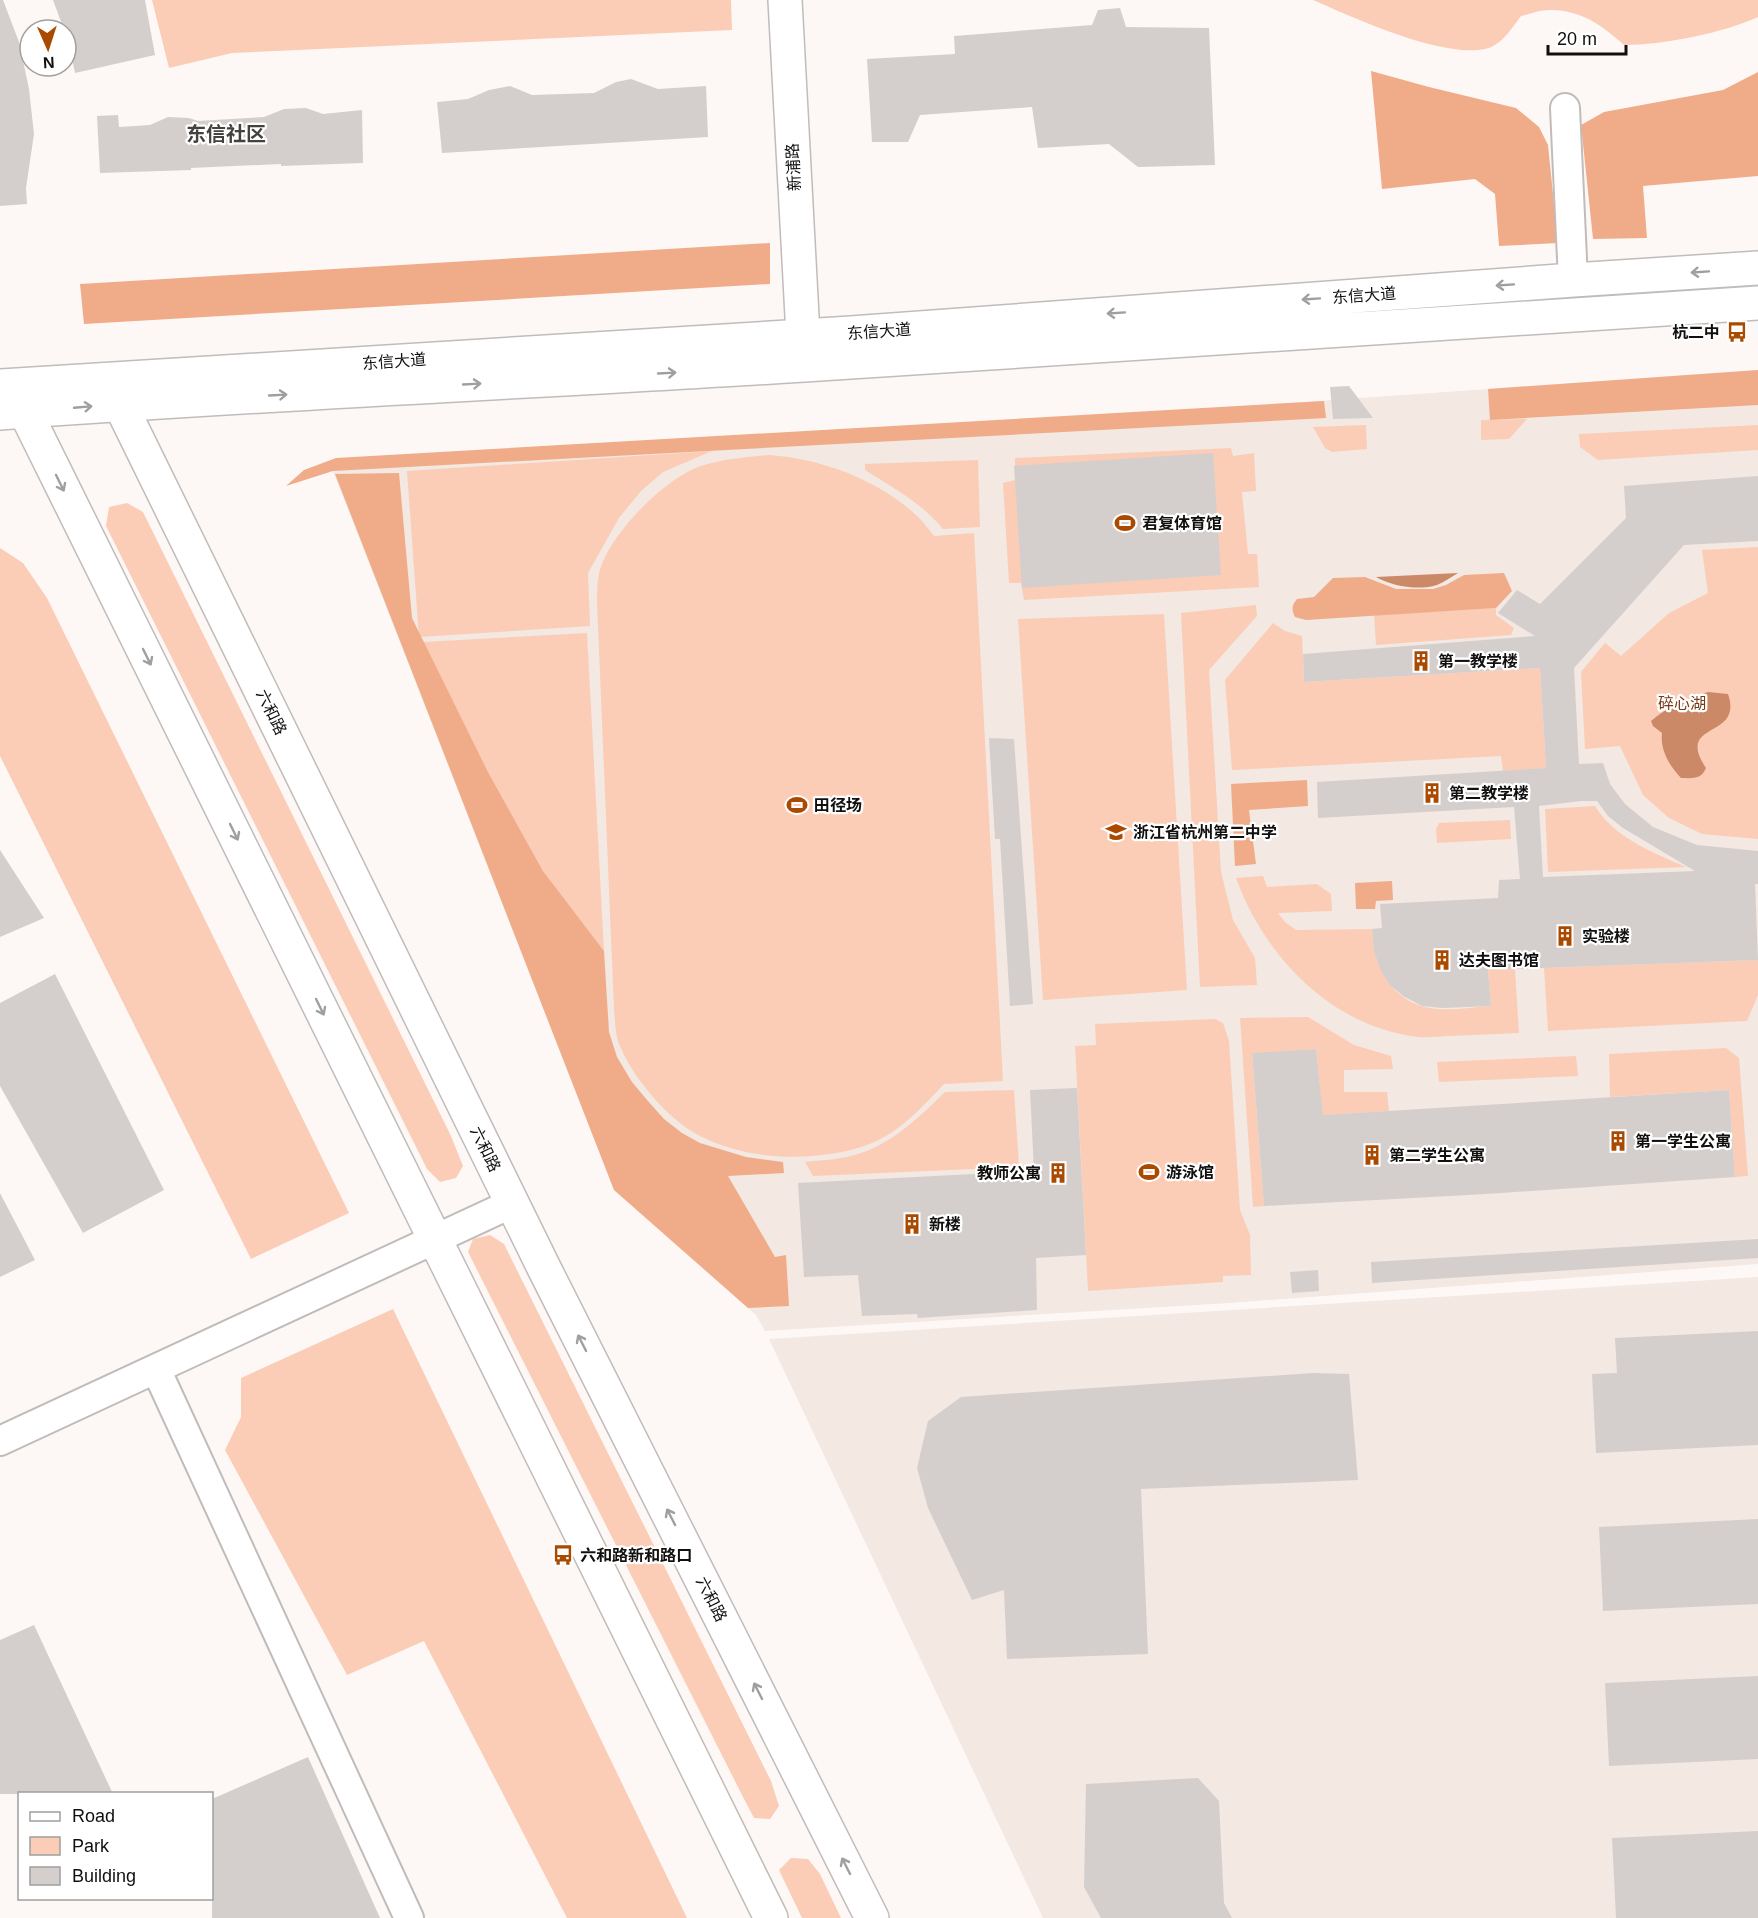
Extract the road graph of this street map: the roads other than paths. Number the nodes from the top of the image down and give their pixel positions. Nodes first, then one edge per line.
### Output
1 (785, 0) edge
2 (1565, 108) dead end
3 (1758, 268) edge
4 (1573, 280) junction
5 (1758, 303) edge
6 (803, 335) junction
7 (111, 392) junction
8 (9, 399) edge
9 (513, 1203) junction
10 (435, 1239) junction
11 (156, 1369) junction
12 (0, 1441) edge
13 (409, 1918) edge
14 (771, 1918) edge
15 (872, 1918) edge

1 - 6 main road, 新浦路
2 - 4 street
3 -> 4 main road, 东信大道
4 -> 6 main road, 东信大道
7 -> 5 main road, 东信大道
6 - 7 main road, 东信大道
7 - 8 main road, 东信大道
7 - 9 main road, 六和路
8 -> 10 main road
9 - 10 street
15 -> 9 main road, 六和路
10 - 11 street
10 - 14 main road
11 - 12 street
11 - 13 street

